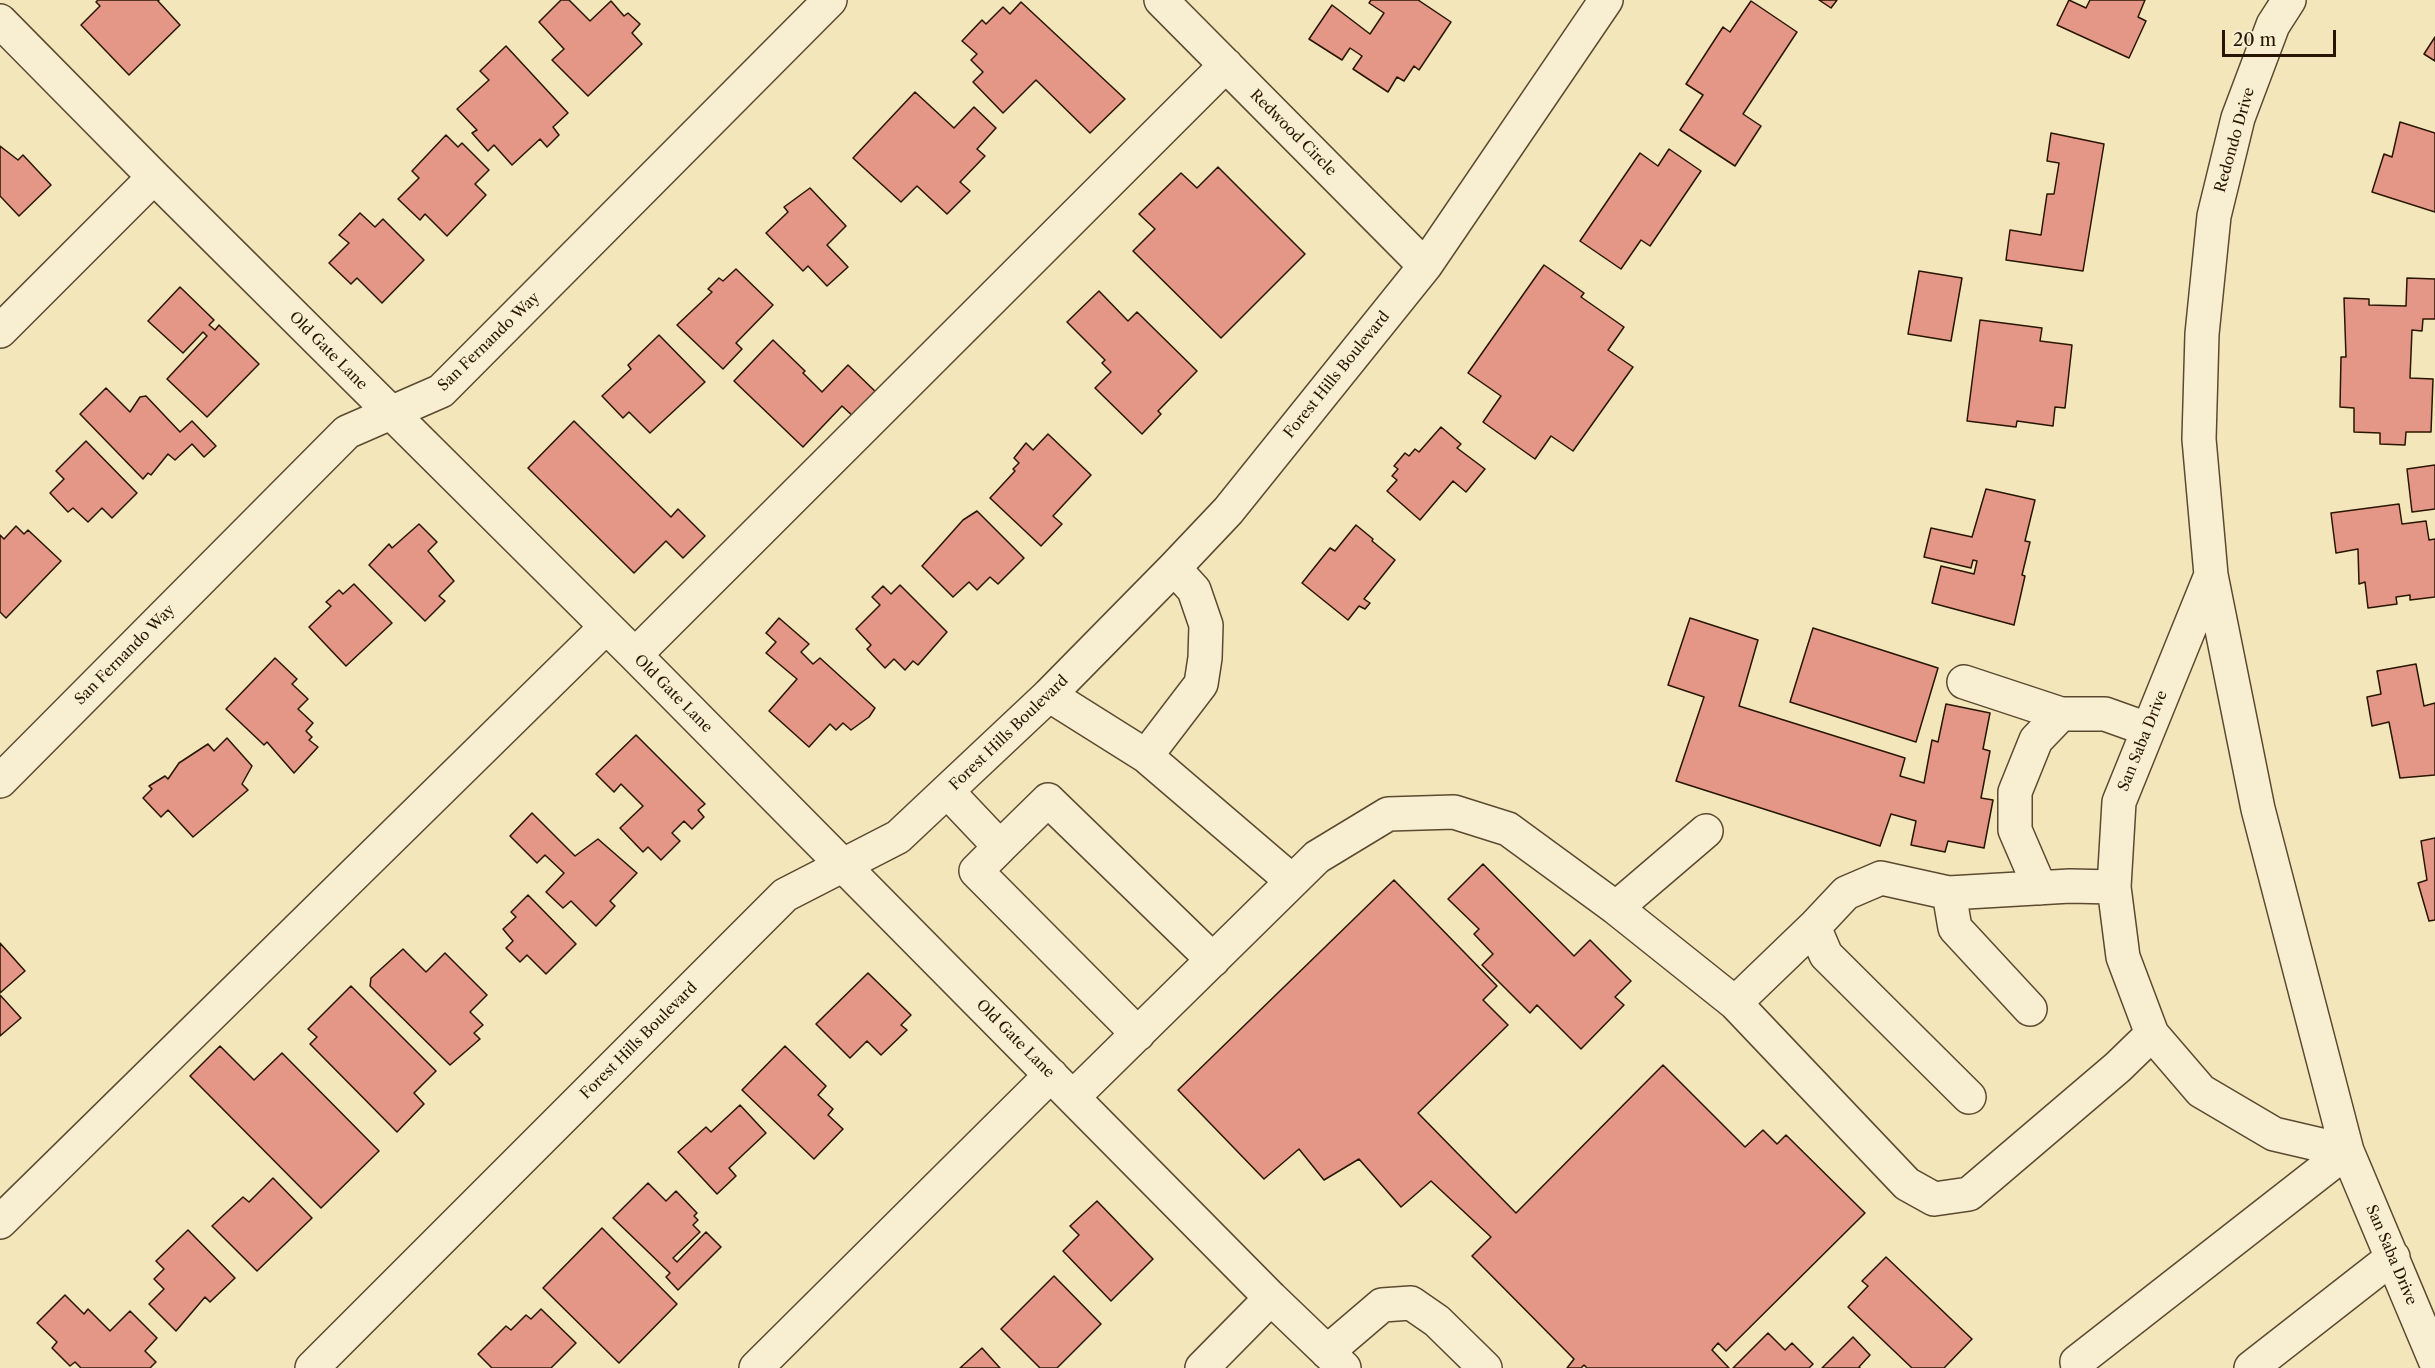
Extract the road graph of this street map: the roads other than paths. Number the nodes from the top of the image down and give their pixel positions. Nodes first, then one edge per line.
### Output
1 (830, 0) edge
2 (1606, 0) edge
3 (2289, 0) edge
4 (1176, 6) edge
5 (0, 21) edge
6 (1227, 65) junction
7 (154, 177) junction
8 (2214, 216) joint
9 (1425, 266) junction
10 (0, 332) edge
11 (390, 413) junction
12 (1174, 568) junction
13 (2211, 575) junction
14 (606, 627) junction
15 (635, 655) junction
16 (1964, 682) dead end
17 (1049, 695) junction
18 (2061, 714) junction
19 (2147, 729) junction
20 (1146, 756) junction
21 (0, 781) edge
22 (947, 791) junction
23 (1706, 831) dead end
24 (1000, 847) junction
25 (843, 866) junction
26 (1292, 881) junction
27 (2114, 887) junction
28 (2040, 888) junction
29 (1949, 893) junction
30 (1616, 909) junction
31 (1814, 927) junction
32 (1213, 960) junction
33 (1735, 1003) junction
34 (2030, 1009) dead end
35 (1138, 1034) junction
36 (2152, 1034) junction
37 (1062, 1086) junction
38 (1969, 1098) dead end
39 (2347, 1151) junction
40 (0, 1222) edge
41 (2393, 1257) junction
42 (1271, 1298) junction
43 (1336, 1360) edge
44 (2435, 1360) edge
45 (312, 1368) edge
46 (756, 1368) edge
47 (1202, 1368) edge
48 (1485, 1368) edge
49 (2078, 1368) edge
50 (2251, 1368) edge

1 - 11 street, San Fernando Way
2 - 9 street, Forest Hills Boulevard
3 - 8 street, Redondo Drive
4 - 6 street, Redwood Circle
5 - 7 street, Old Gate Lane
6 - 9 street, Redwood Circle
6 - 15 street
7 - 10 street
7 - 11 street, Old Gate Lane
8 - 13 street, San Saba Drive
9 - 12 street, Forest Hills Boulevard
11 - 14 street, Old Gate Lane
11 - 21 street, San Fernando Way
12 - 17 street, Forest Hills Boulevard
12 - 20 street
13 - 19 street, San Saba Drive
13 - 39 street, San Saba Drive
14 - 15 street, Old Gate Lane
14 - 40 street
15 - 25 street, Old Gate Lane
16 - 18 street
17 - 20 street
17 - 22 street, Forest Hills Boulevard
18 - 19 street
18 - 28 street
19 - 27 street, San Saba Drive
20 - 26 street
22 - 24 street
22 - 25 street, Forest Hills Boulevard
23 - 30 street
24 - 32 street
24 - 35 street
25 - 37 street, Old Gate Lane
25 - 45 street, Forest Hills Boulevard
26 - 30 street
26 - 32 street
27 - 28 street
27 - 36 street, San Saba Drive
28 - 29 street
29 - 31 street
29 - 34 street
30 - 33 street
31 - 33 street
31 - 38 street
32 - 35 street
33 - 36 street
35 - 37 street
36 - 39 street, San Saba Drive
37 - 42 street, Old Gate Lane
37 - 46 street
39 - 41 street, San Saba Drive
39 - 49 street
41 - 44 street, San Saba Drive
41 - 50 street
42 - 43 street, Old Gate Lane
42 - 47 street
43 - 48 street

